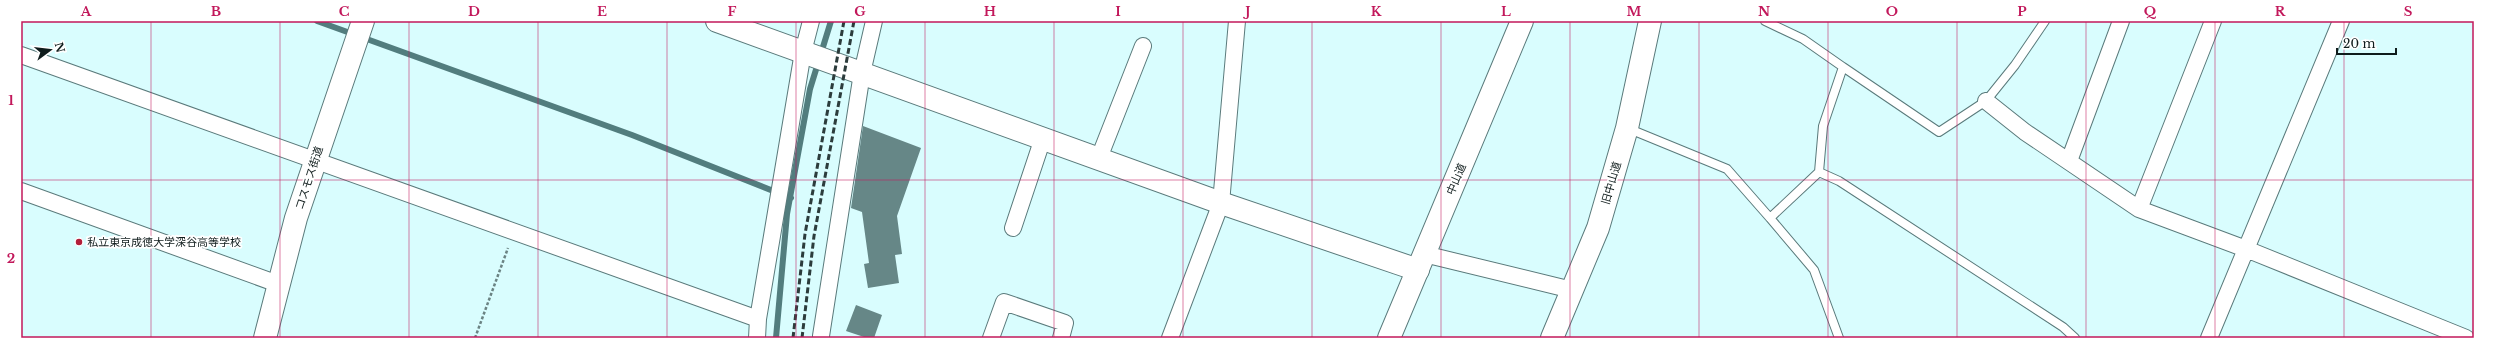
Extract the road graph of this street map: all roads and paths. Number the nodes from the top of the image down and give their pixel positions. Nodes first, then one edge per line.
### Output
1 (363, 21) edge
2 (717, 21) edge
3 (811, 21) edge
4 (874, 21) edge
5 (1237, 21) edge
6 (1522, 21) edge
7 (1650, 21) edge
8 (1765, 21) edge
9 (2045, 21) edge
10 (2121, 21) edge
11 (2213, 21) edge
12 (2341, 21) edge
13 (1143, 46) dead end
14 (803, 52) junction
15 (21, 55) edge
16 (1843, 67) junction
17 (862, 73) junction
18 (1986, 101) junction
19 (1627, 128) junction
20 (1043, 138) junction
21 (1099, 158) junction
22 (314, 161) junction
23 (2069, 161) junction
24 (1819, 172) junction
25 (21, 191) edge
26 (1221, 203) junction
27 (2139, 209) junction
28 (1770, 218) junction
29 (1013, 228) dead end
30 (514, 232) junction
31 (2246, 249) junction
32 (1421, 262) junction
33 (278, 284) junction
34 (1572, 290) junction
35 (758, 319) junction
36 (823, 337) edge
37 (265, 338) edge
38 (475, 338) edge
39 (756, 338) edge
40 (991, 338) edge
41 (1061, 338) edge
42 (1170, 338) edge
43 (1389, 338) edge
44 (1552, 338) edge
45 (1839, 338) edge
46 (2075, 338) edge
47 (2209, 338) edge
48 (2466, 338) edge

1 - 22 main road, コスモス街道
2 - 14 main road
3 - 14 street
4 - 17 street
5 - 26 street
6 - 32 main road, 中山道
7 - 19 main road, 旧中山道
8 - 16 lane
9 - 18 lane
10 - 23 street
11 - 27 street
12 - 31 street
13 - 21 street
14 - 17 main road
14 - 35 street
15 - 22 street
16 - 18 lane
16 - 24 lane
17 - 20 main road
17 - 36 street
18 - 23 street
19 - 28 lane
19 - 34 main road, 旧中山道
20 - 21 main road
20 - 29 street
21 - 26 main road
22 - 30 street
22 - 33 main road, コスモス街道
23 - 27 street
24 - 28 lane
24 - 46 lane
25 - 33 street
26 - 32 main road
26 - 42 street
27 - 31 street
28 - 45 lane
30 - 35 street
30 - 38 path
31 - 47 street
31 - 48 street
32 - 34 street
32 - 43 main road, 中山道
33 - 37 main road, コスモス街道
34 - 44 main road, 旧中山道
35 - 39 street
40 - 41 street

